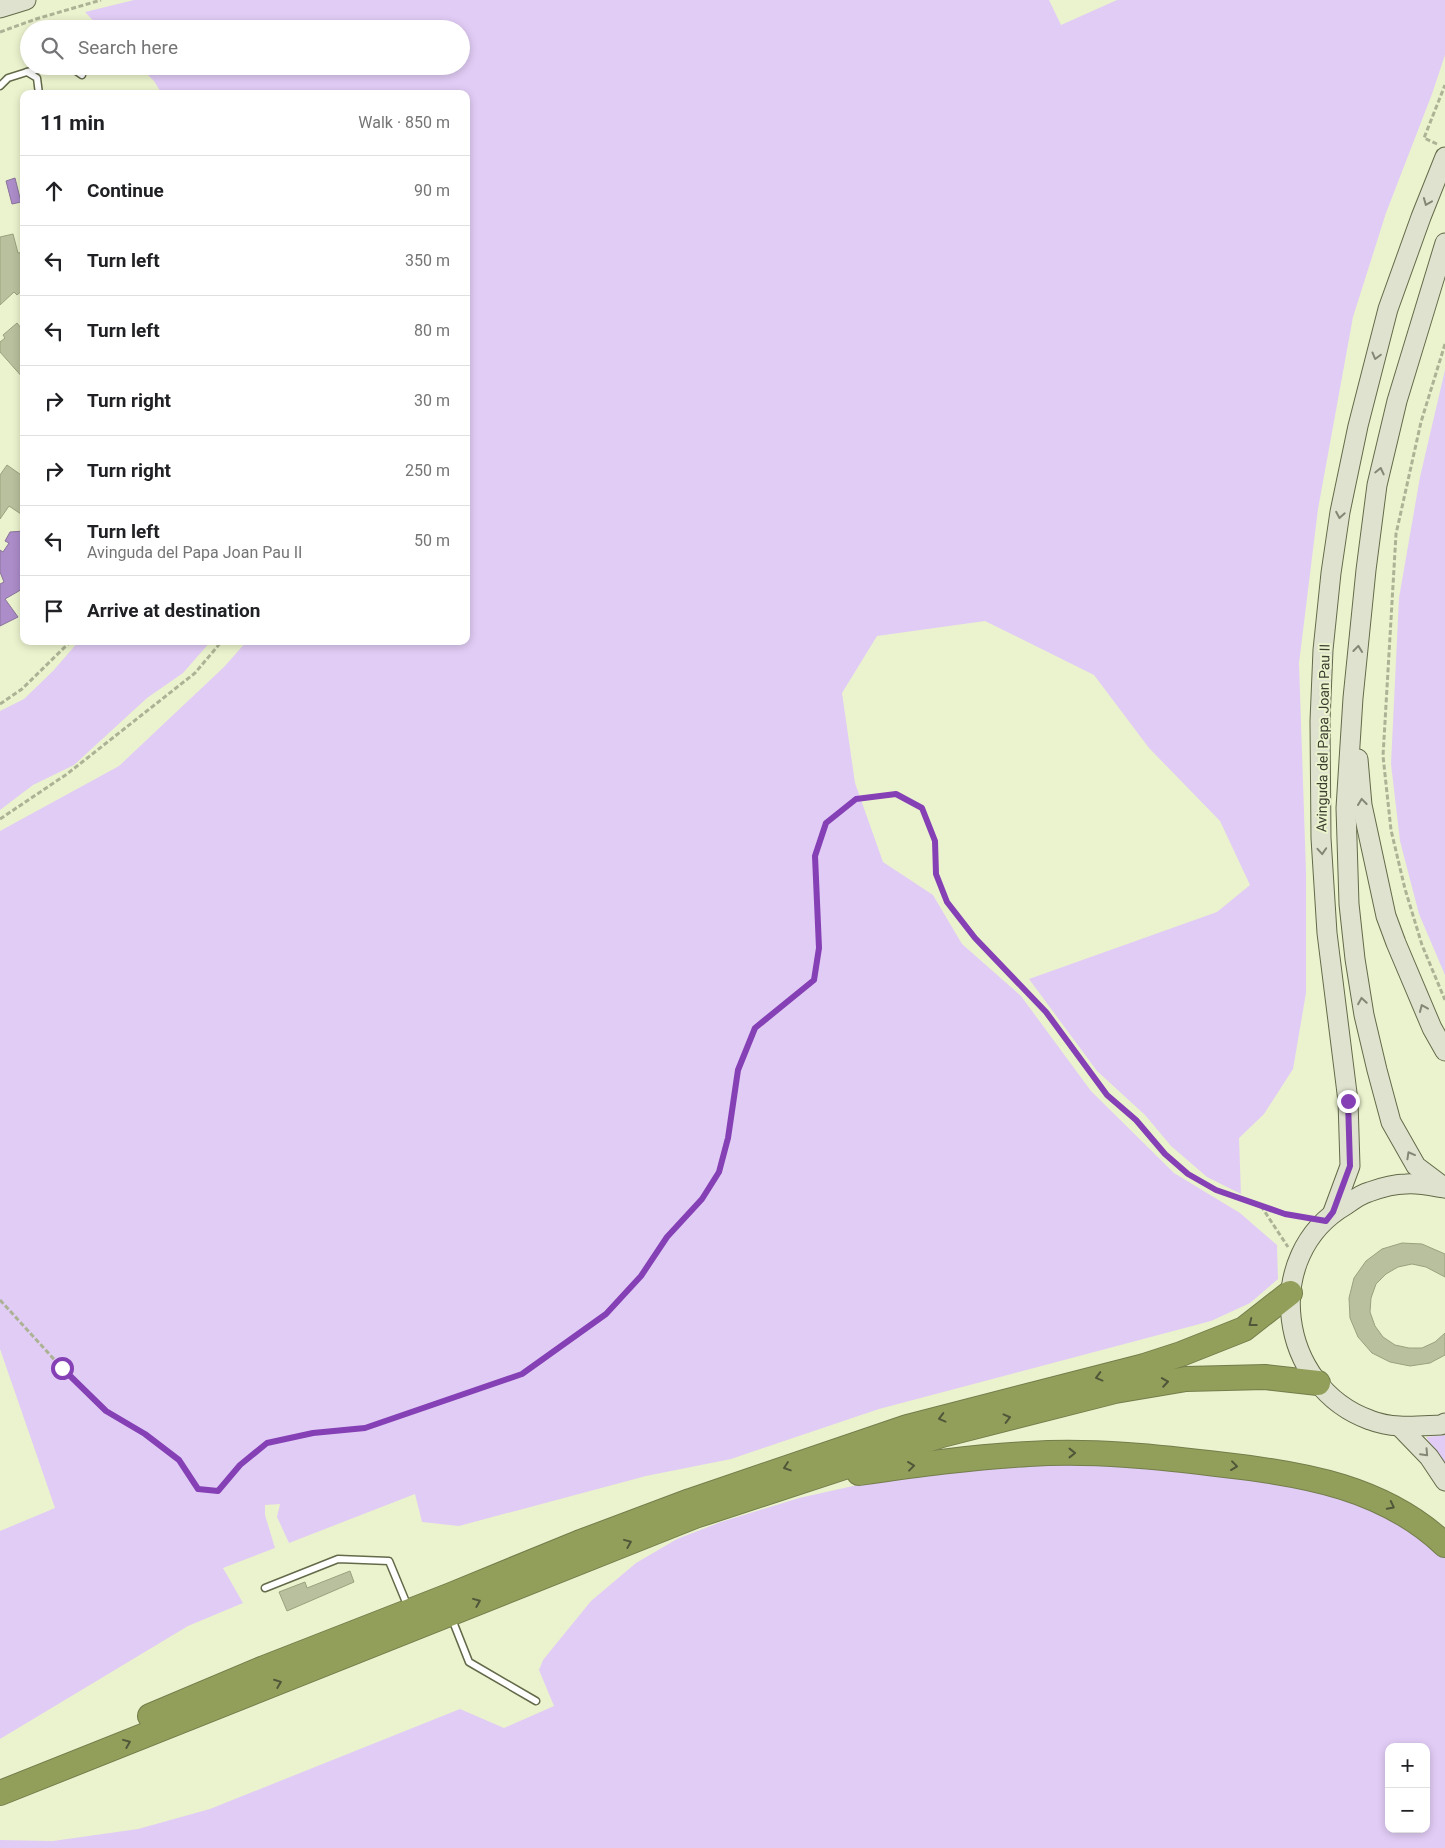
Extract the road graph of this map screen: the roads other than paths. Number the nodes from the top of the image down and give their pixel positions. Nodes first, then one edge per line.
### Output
1 (26, 0) edge
2 (0, 8) edge
3 (20, 74) edge
4 (32, 75) edge
5 (0, 86) edge
6 (38, 90) edge
7 (1441, 151) edge
8 (1445, 243) edge
9 (1445, 267) edge
10 (1424, 309) junction
11 (1353, 698) junction
12 (1445, 1051) edge
13 (1445, 1188) edge
14 (1329, 1216) junction
15 (1290, 1293) junction
16 (1318, 1384) junction
17 (1445, 1423) edge
18 (1401, 1428) junction
19 (1445, 1481) edge
20 (793, 1483) junction
21 (1445, 1545) edge
22 (266, 1588) dead end
23 (409, 1611) junction
24 (449, 1613) junction
25 (536, 1701) dead end
26 (0, 1779) edge
27 (0, 1793) edge

1 - 2 main road
3 - 5 lane
4 - 6 lane
7 -> 14 main road, Avinguda del Papa Joan Pau II
8 - 10 main road, Avinguda del Papa Joan Pau II
9 - 10 main road, Avinguda del Papa Joan Pau II
11 -> 10 main road, Avinguda del Papa Joan Pau II
12 -> 11 main road, Avinguda del Papa Joan Pau II
13 -> 11 main road, Avinguda del Papa Joan Pau II
13 - 14 main road
14 - 15 main road
15 - 16 main road
15 -> 23 highway
16 - 18 main road
20 -> 16 highway
17 - 18 main road
18 -> 19 main road
20 -> 21 highway
24 -> 20 highway
22 - 23 lane
23 - 26 highway
24 - 25 lane
27 -> 24 highway

